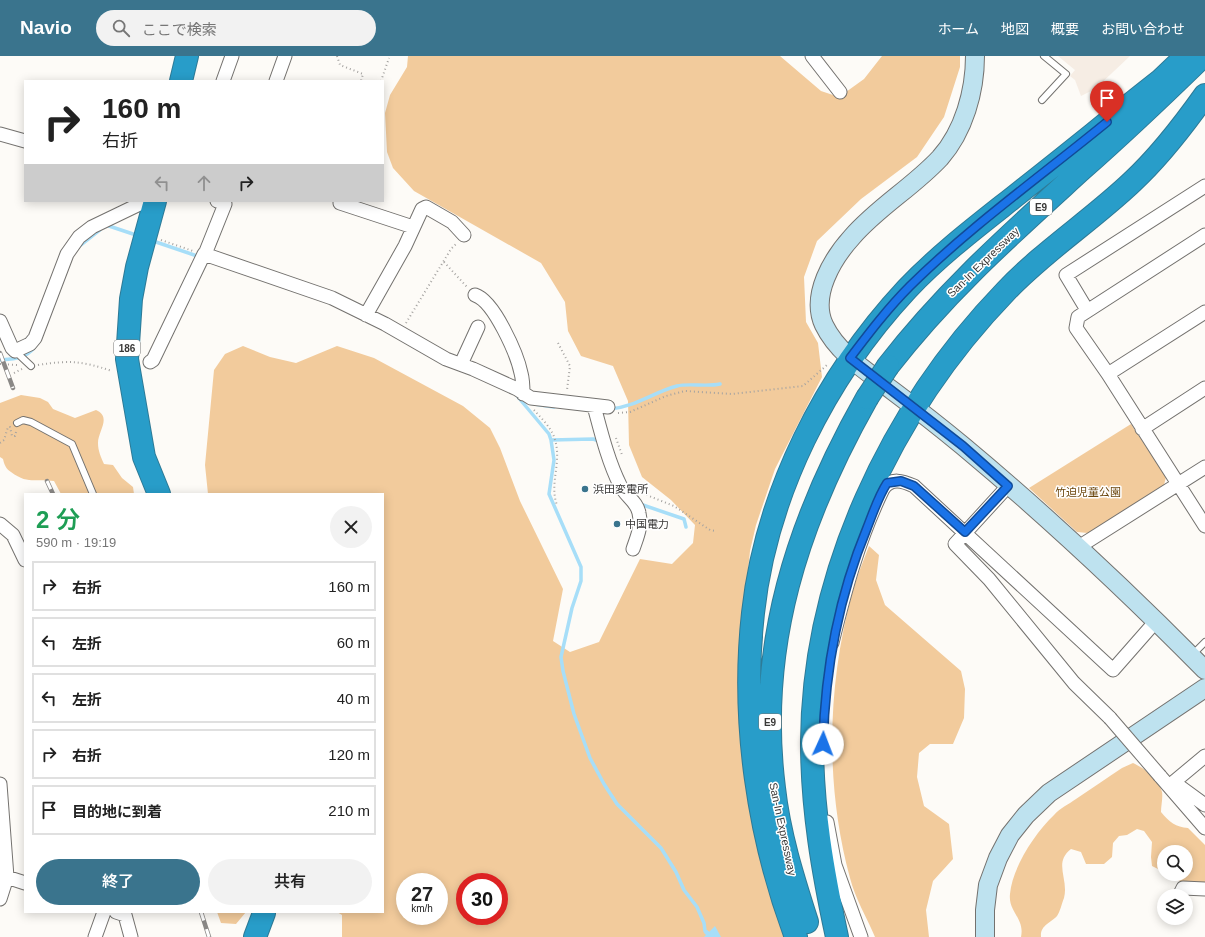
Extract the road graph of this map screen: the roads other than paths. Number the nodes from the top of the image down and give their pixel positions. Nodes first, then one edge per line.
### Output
1 (187, 56) edge
2 (232, 56) edge
3 (285, 56) edge
4 (975, 56) edge
5 (1044, 56) edge
6 (1186, 56) edge
7 (1203, 56) edge
8 (815, 57) edge
9 (181, 80) edge
10 (223, 80) edge
11 (276, 80) edge
12 (840, 92) dead end
13 (1205, 95) edge
14 (1042, 100) dead end
15 (0, 134) edge
16 (24, 141) edge
17 (1205, 186) edge
18 (144, 202) edge
19 (155, 202) edge
20 (223, 202) edge
21 (340, 203) dead end
22 (368, 206) edge
23 (413, 227) junction
24 (464, 235) road end
25 (1205, 235) edge
26 (203, 256) junction
27 (475, 295) road end
28 (1087, 310) junction
29 (1205, 312) edge
30 (366, 314) junction
31 (0, 320) edge
32 (478, 327) dead end
33 (17, 352) junction
34 (850, 358) junction
35 (150, 362) dead end
36 (461, 364) junction
37 (31, 366) road end
38 (1108, 374) junction
39 (1205, 388) edge
40 (523, 394) junction
41 (594, 406) junction
42 (608, 407) road end
43 (914, 408) junction
44 (17, 423) road end
45 (1142, 429) junction
46 (1205, 467) edge
47 (1177, 485) junction
48 (1008, 486) junction
49 (160, 491) edge
50 (93, 493) edge
51 (813, 508) junction
52 (0, 524) edge
53 (1205, 526) edge
54 (965, 532) junction
55 (1078, 548) junction
56 (633, 549) dead end
57 (24, 558) edge
58 (1156, 621) junction
59 (1205, 642) edge
60 (1192, 656) junction
61 (1205, 670) edge
62 (1205, 688) edge
63 (1205, 756) edge
64 (1164, 781) junction
65 (0, 784) edge
66 (1205, 805) edge
67 (1205, 828) edge
68 (4, 876) edge
69 (24, 882) edge
70 (1182, 889) edge
71 (1205, 889) edge
72 (0, 899) edge
73 (104, 913) edge
74 (121, 913) edge
75 (264, 913) edge
76 (96, 937) edge
77 (132, 937) edge
78 (255, 937) edge
79 (796, 937) edge
80 (811, 937) edge
81 (824, 937) edge
82 (837, 937) edge
83 (861, 937) edge
84 (985, 937) edge

1 - 9 highway
2 - 10 street
3 - 11 street
4 - 34 street
5 - 14 lane
6 - 34 highway
7 - 51 highway, San-In Expressway / E9, bridge
8 - 12 street
13 - 43 highway
15 - 16 street
17 - 28 street
18 - 33 street
19 - 49 highway, 186
20 - 26 street
21 - 22 street
22 - 23 street
23 - 24 street
23 - 30 street
25 - 28 street
26 - 30 street
26 - 35 street
27 - 40 street
28 - 38 street
29 - 38 street
30 - 36 street
31 - 33 street
32 - 36 street
33 - 37 lane
34 - 43 street
34 - 79 highway
36 - 40 street
38 - 45 street
39 - 45 street
40 - 41 street
41 - 42 street
41 - 56 street
43 - 48 street
43 - 82 highway
44 - 50 lane
45 - 47 street
46 - 47 street
47 - 53 street
47 - 55 street
48 - 54 street
48 - 55 street
51 - 80 highway, San-In Expressway / E9
51 - 81 highway, San-In Expressway / E9
52 - 57 street
54 - 58 street
54 - 64 street, bridge
54 - 83 street
55 - 58 street
58 - 60 street
59 - 60 lane
60 - 61 street
62 - 84 street
63 - 64 street
64 - 66 street
64 - 67 street
65 - 68 street
68 - 69 street
68 - 72 street
70 - 71 street
73 - 76 street
74 - 77 street
75 - 78 highway

